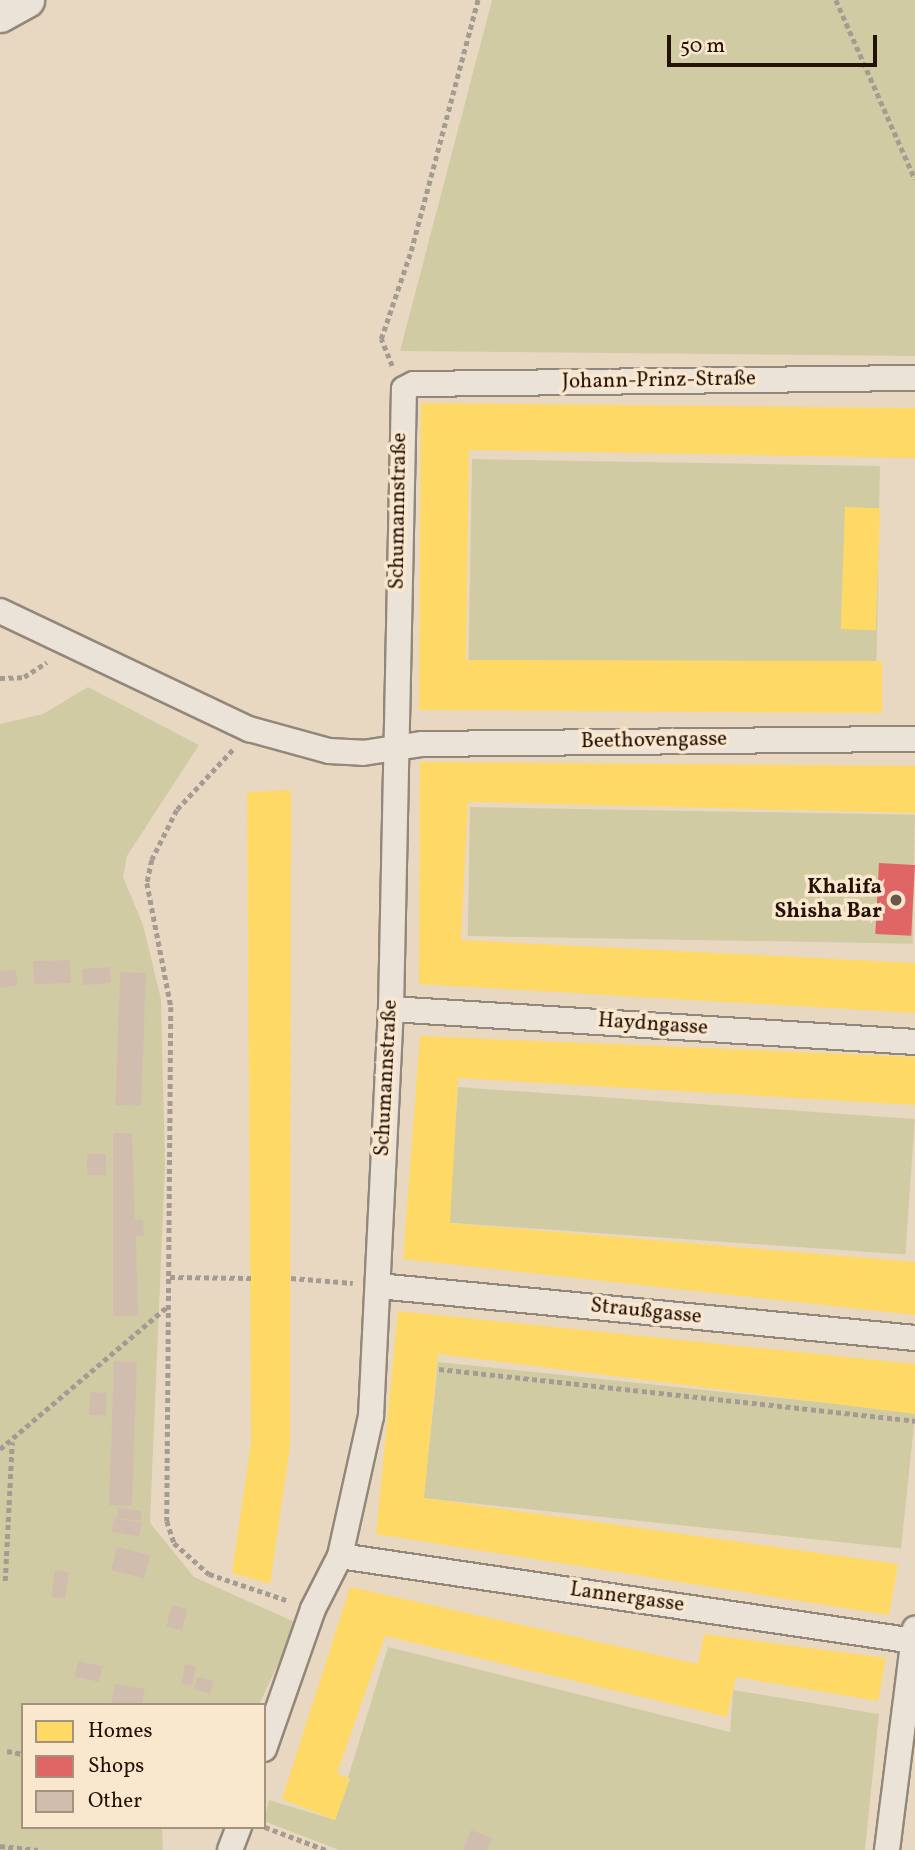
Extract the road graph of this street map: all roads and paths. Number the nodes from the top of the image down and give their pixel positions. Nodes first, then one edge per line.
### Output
1 (27, 0) edge
2 (478, 0) edge
3 (836, 0) edge
4 (0, 15) edge
5 (915, 178) edge
6 (915, 379) edge
7 (404, 389) junction
8 (0, 611) edge
9 (74, 645) junction
10 (0, 678) edge
11 (249, 729) junction
12 (915, 739) edge
13 (394, 748) junction
14 (391, 1009) junction
15 (915, 1042) edge
16 (170, 1277) junction
17 (291, 1278) dead end
18 (251, 1279) dead end
19 (377, 1286) junction
20 (167, 1307) junction
21 (915, 1338) edge
22 (439, 1369) dead end
23 (593, 1378) dead end
24 (593, 1386) junction
25 (692, 1388) dead end
26 (692, 1397) junction
27 (915, 1421) edge
28 (12, 1441) junction
29 (0, 1449) edge
30 (341, 1556) junction
31 (5, 1581) dead end
32 (313, 1609) junction
33 (914, 1635) edge
34 (266, 1743) edge
35 (7, 1751) dead end
36 (21, 1754) edge
37 (905, 1786) edge
38 (266, 1828) edge
39 (238, 1829) edge
40 (0, 1846) edge
41 (38, 1850) edge
42 (230, 1850) edge
43 (326, 1850) edge
44 (887, 1850) edge

1 - 4 main road
2 - 7 path
3 - 5 path
6 - 7 street, Johann-Prinz-Straße
7 - 13 street, Schumannstraße
8 - 9 street, Beethovengasse
9 - 10 path
9 - 11 street, Beethovengasse
11 - 13 street, Beethovengasse
11 - 16 path
12 - 13 street, Beethovengasse
13 - 14 street, Schumannstraße
14 - 15 street, Haydngasse
14 - 19 street, Schumannstraße
16 - 18 path
16 - 20 path
17 - 19 path
19 - 21 street, Straußgasse
19 - 30 street, Schumannstraße
20 - 28 path
20 - 32 path
22 - 24 path
23 - 24 path
24 - 26 path
25 - 26 path
26 - 27 path
28 - 29 path
28 - 31 path
30 - 32 street, Schumannstraße
30 - 33 street, Lannergasse
32 - 34 street, Schumannstraße
33 - 37 street
35 - 36 path
37 - 44 street
38 - 43 path
39 - 42 street
40 - 41 path

